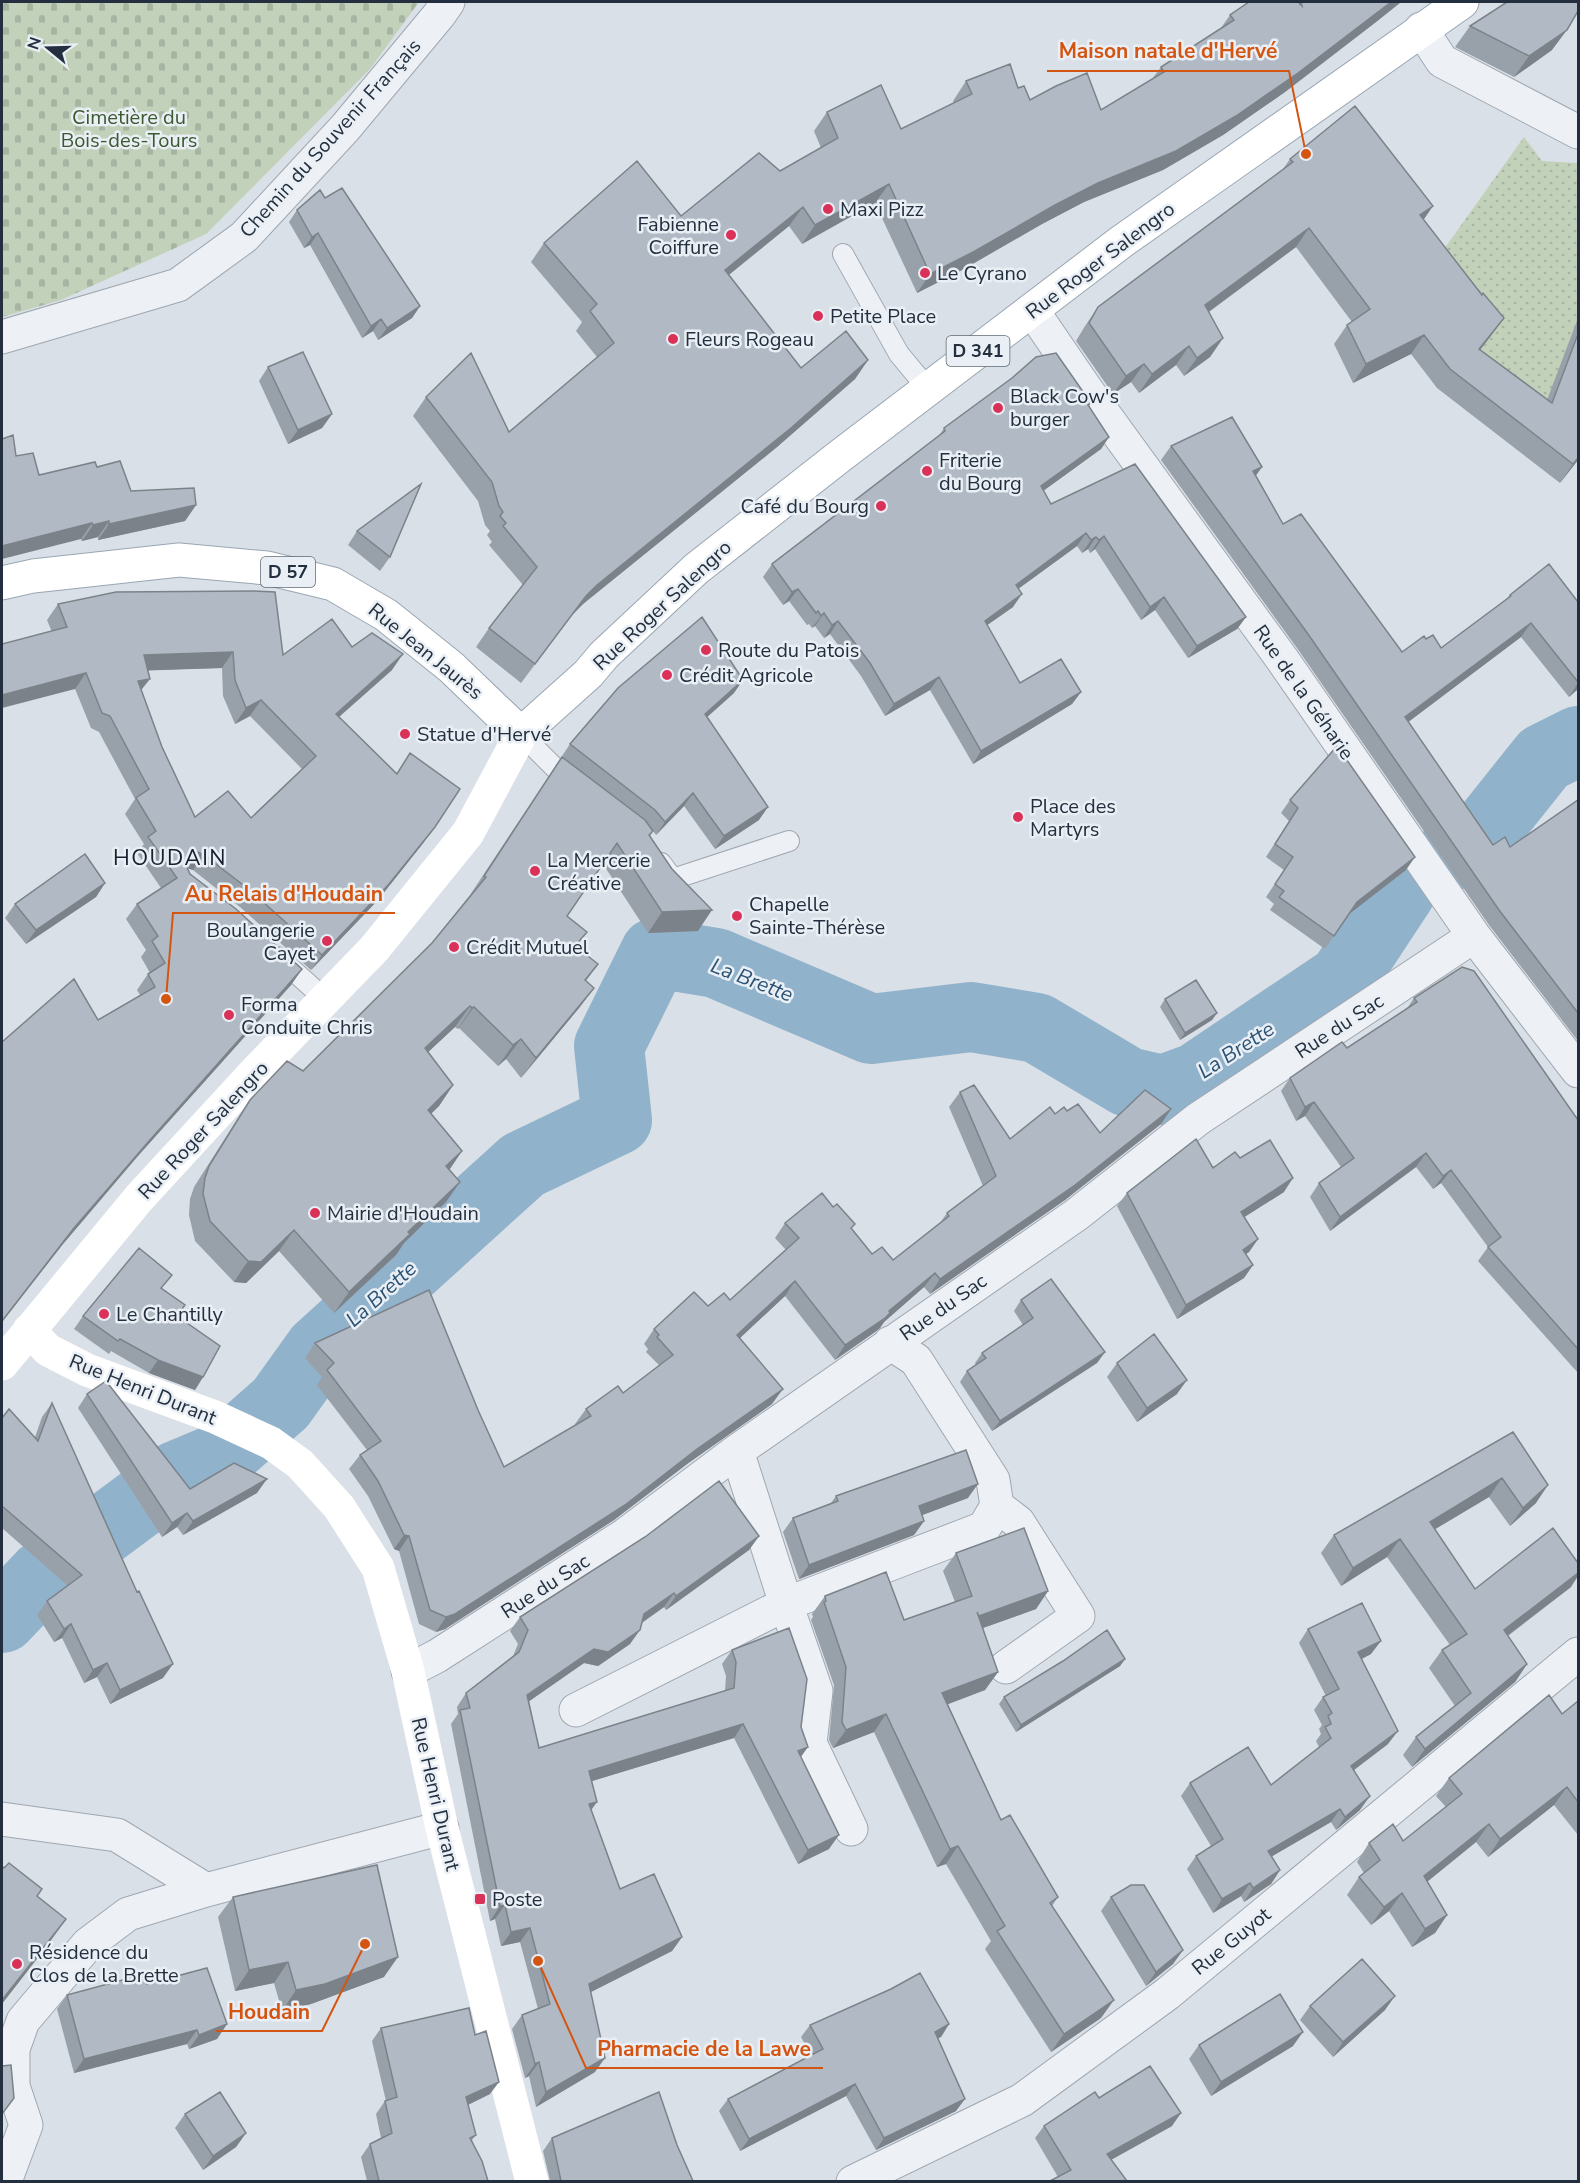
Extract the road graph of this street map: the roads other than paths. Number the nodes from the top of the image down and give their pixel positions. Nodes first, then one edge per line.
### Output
1 (448, 2) edge
2 (1462, 2) edge
3 (1421, 29) junction
4 (1578, 132) edge
5 (843, 254) dead end
6 (1032, 310) junction
7 (2, 337) edge
8 (928, 389) junction
9 (2, 583) edge
10 (521, 734) junction
11 (594, 797) edge
12 (789, 841) dead end
13 (652, 851) edge
14 (1474, 936) junction
15 (266, 946) edge
16 (325, 999) junction
17 (1578, 1071) edge
18 (29, 1330) junction
19 (890, 1343) junction
20 (2, 1364) edge
21 (737, 1451) junction
22 (997, 1506) junction
23 (786, 1604) junction
24 (1578, 1654) edge
25 (1006, 1667) dead end
26 (408, 1671) junction
27 (576, 1710) dead end
28 (2, 1819) edge
29 (442, 1828) junction
30 (851, 1829) dead end
31 (206, 1890) junction
32 (2, 2181) edge
33 (532, 2181) edge
34 (853, 2181) edge

1 - 7 street, Chemin du Souvenir Français
2 - 3 main road, Rue Roger Salengro / D 341
3 - 4 street
3 - 6 main road, Rue Roger Salengro / D 341
5 - 8 lane
6 - 8 main road, Rue Roger Salengro / D 341
6 - 14 street, Rue de la Géharie
8 - 10 main road, Rue Roger Salengro / D 341
9 - 10 main road, Rue Jean Jaurès / D 57
10 - 11 lane
10 - 16 main road, Rue Roger Salengro / D 341
12 - 13 lane
14 - 17 street, Rue de la Géharie
14 - 19 street, Rue du Sac
15 - 16 lane
16 - 18 main road, Rue Roger Salengro / D 341
18 - 20 main road, D 341
18 - 26 main road, Rue Henri Durant
19 - 21 street, Rue du Sac
19 - 22 street
21 - 23 street
21 - 26 street, Rue du Sac
22 - 23 street
22 - 25 street
23 - 27 street
23 - 30 street
24 - 34 street, Rue Guyot
26 - 29 main road, Rue Henri Durant
28 - 31 street
29 - 31 street
29 - 33 main road, Rue Henri Durant
31 - 32 street

